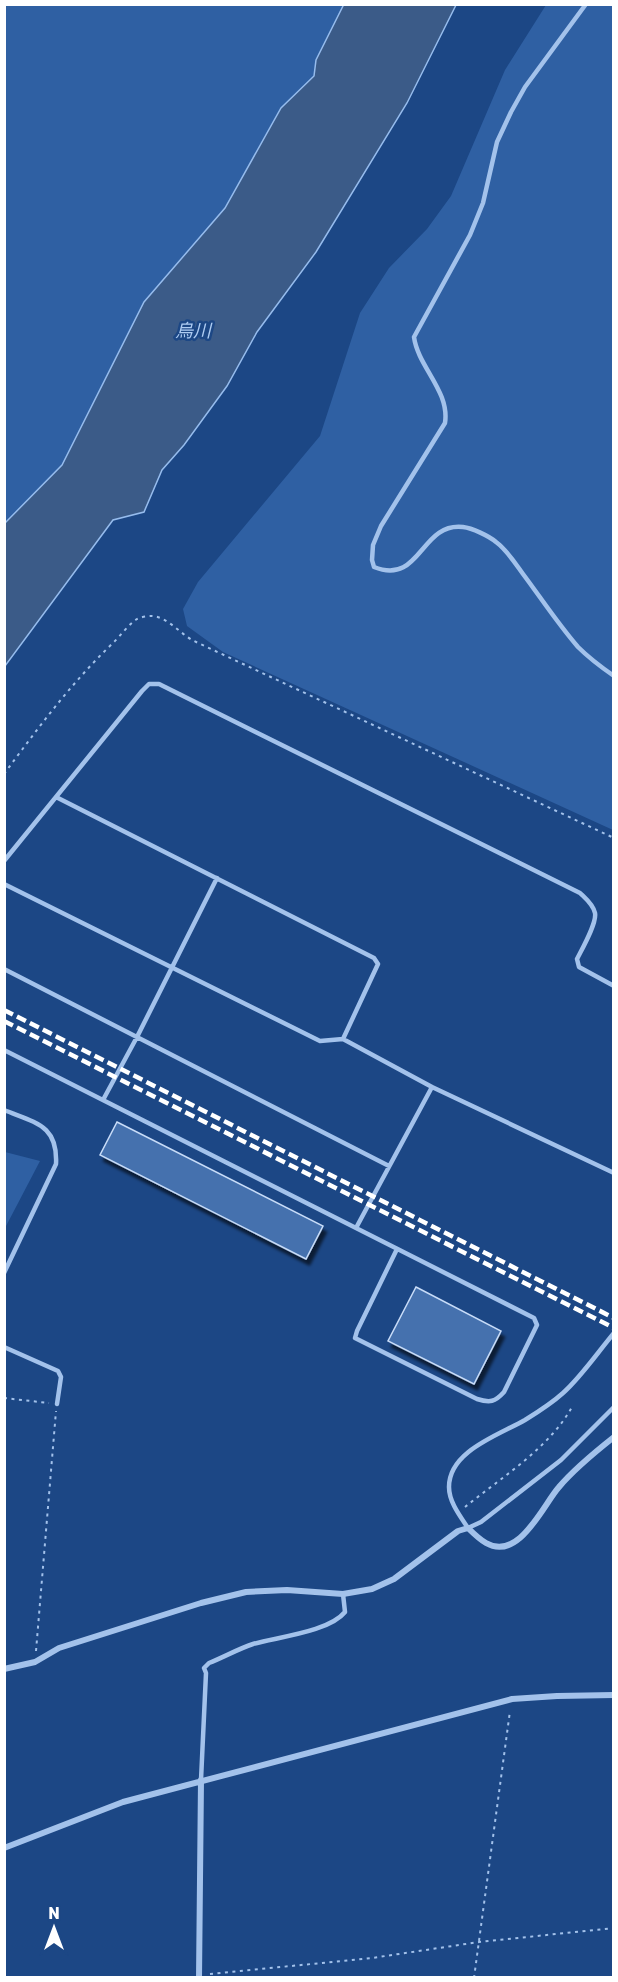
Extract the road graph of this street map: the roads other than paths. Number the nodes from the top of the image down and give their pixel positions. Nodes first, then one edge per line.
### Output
1 (586, 4) edge
2 (614, 676) edge
3 (56, 797) junction
4 (4, 861) edge
5 (217, 878) junction
6 (4, 884) edge
7 (171, 967) junction
8 (4, 969) edge
9 (614, 986) edge
10 (137, 1037) junction
11 (343, 1039) junction
12 (4, 1050) edge
13 (432, 1087) junction
14 (103, 1100) junction
15 (4, 1110) edge
16 (389, 1166) junction
17 (614, 1173) edge
18 (356, 1228) junction
19 (397, 1249) junction
20 (4, 1273) edge
21 (614, 1333) edge
22 (4, 1347) edge
23 (57, 1404) road end
24 (614, 1407) edge
25 (614, 1437) edge
26 (468, 1528) junction
27 (343, 1594) junction
28 (4, 1669) edge
29 (614, 1695) edge
30 (201, 1780) junction
31 (4, 1848) edge
32 (200, 1976) edge

1 - 2 lane
3 - 4 lane
3 - 5 lane
3 - 9 lane
5 - 7 lane
5 - 11 lane
6 - 7 lane
7 - 10 lane
7 - 11 lane
8 - 10 lane
10 - 14 lane
10 - 16 lane
11 - 13 lane
12 - 14 lane
13 - 16 lane
13 - 17 lane
14 - 18 lane
15 - 20 lane
16 - 18 lane
18 - 19 lane
19 - 19 lane
21 - 26 lane
22 - 23 lane
24 - 26 lane
25 - 26 street
26 - 27 street
27 - 28 street
27 - 30 lane
29 - 30 street
30 - 31 street
30 - 32 street

